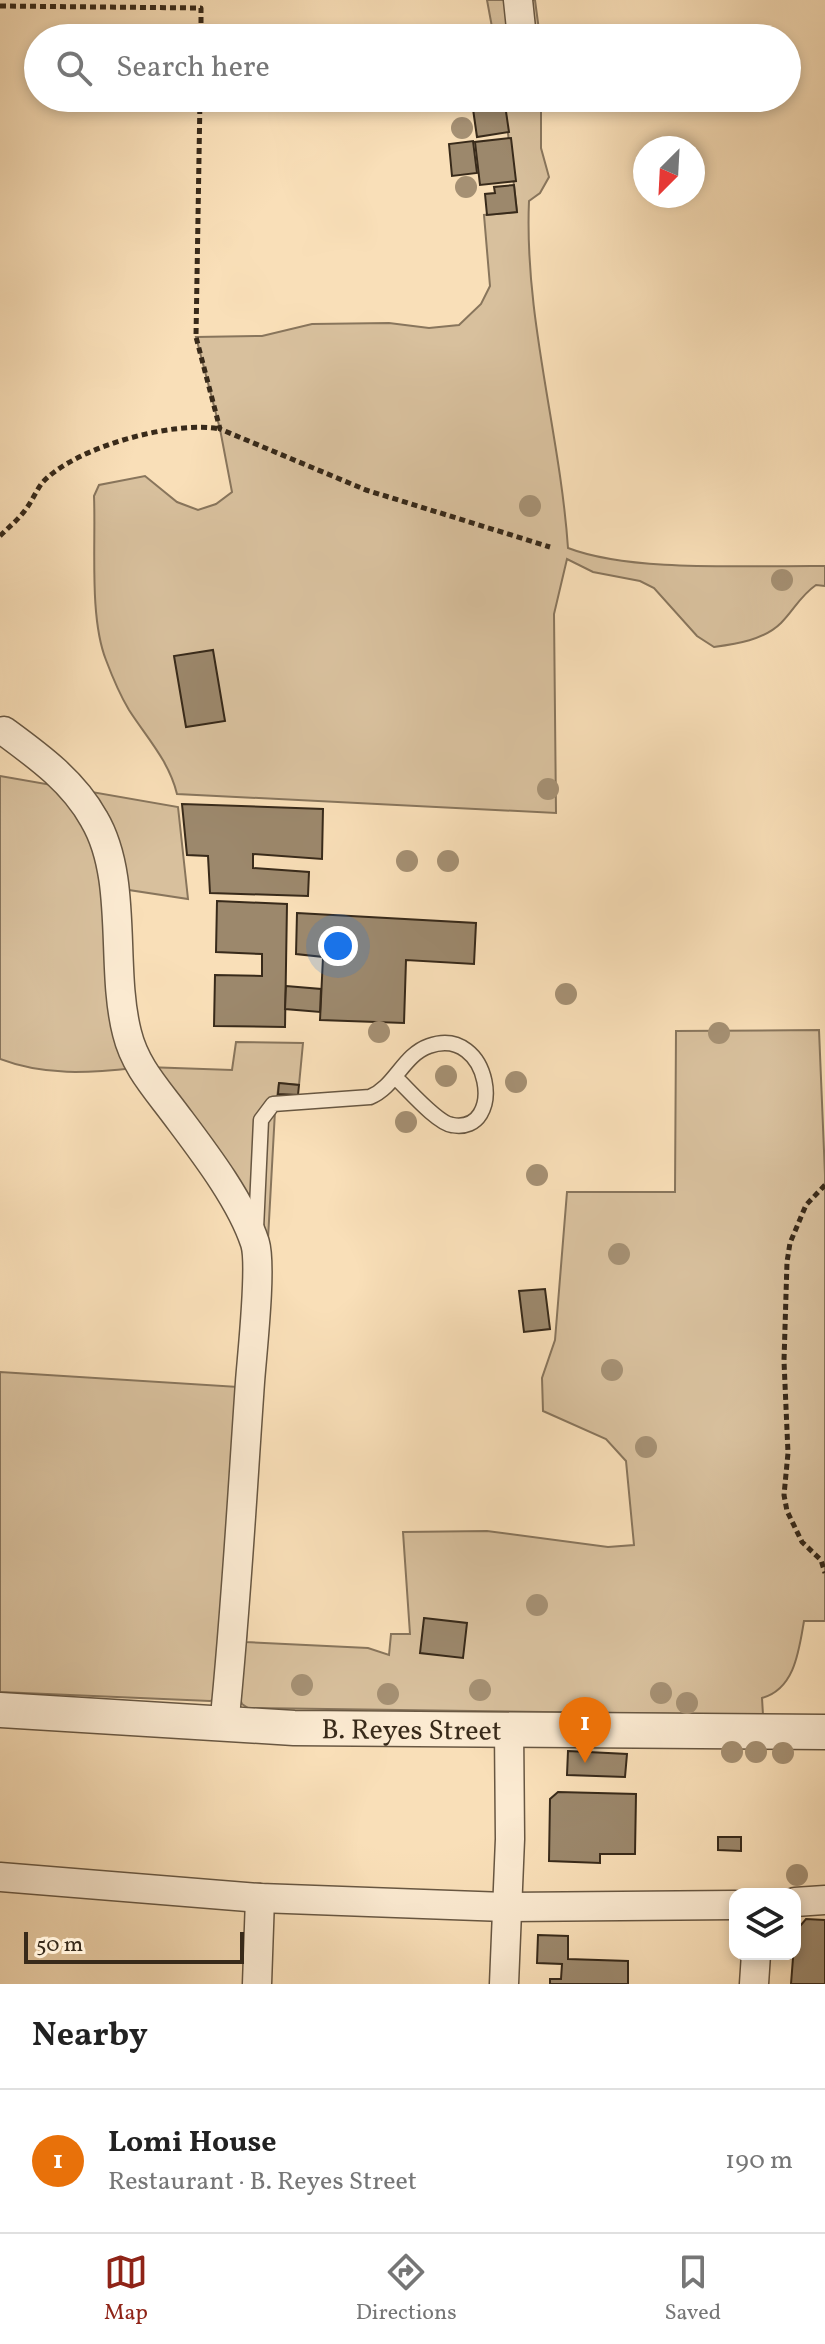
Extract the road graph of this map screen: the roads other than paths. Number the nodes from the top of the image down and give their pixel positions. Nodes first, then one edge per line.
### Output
1 (518, 0) edge
2 (521, 24) edge
3 (2, 729) edge
4 (396, 1078) junction
5 (256, 1245) junction
6 (0, 1710) edge
7 (224, 1726) junction
8 (509, 1728) junction
9 (825, 1732) edge
10 (0, 1877) edge
11 (260, 1898) junction
12 (825, 1900) edge
13 (801, 1902) edge
14 (729, 1905) edge
15 (505, 1907) junction
16 (756, 1960) edge
17 (257, 1984) edge
18 (504, 1984) edge
19 (754, 1984) edge

1 - 2 street
3 - 5 street
4 - 4 lane
4 - 5 lane
5 - 7 street
6 - 7 street, B. Reyes Street
7 - 8 street, B. Reyes Street
8 - 9 street, B. Reyes Street
8 - 15 street
10 - 11 street
11 - 15 street
11 - 17 street
12 - 13 street
14 - 15 street
15 - 18 street
16 - 19 street

